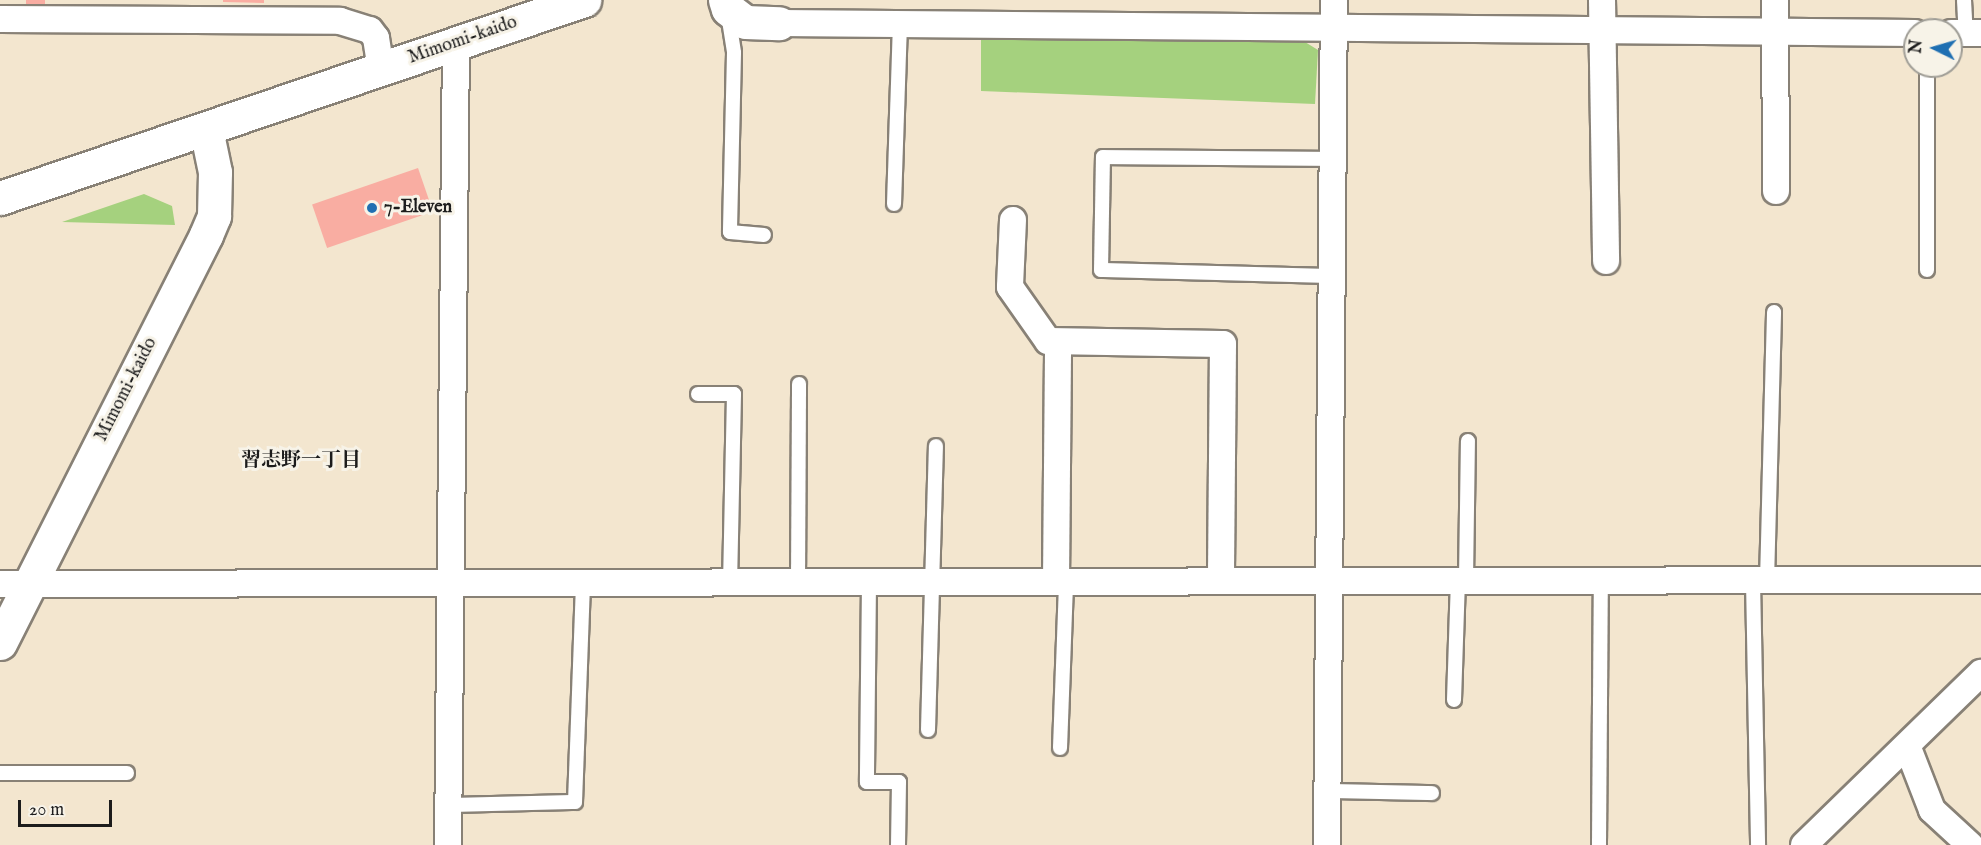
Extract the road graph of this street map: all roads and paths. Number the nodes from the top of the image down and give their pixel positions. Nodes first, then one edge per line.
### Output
1 (584, 0) edge
2 (1334, 0) edge
3 (1602, 0) edge
4 (1775, 0) edge
5 (1964, 0) edge
6 (726, 4) edge
7 (96, 10) edge
8 (201, 11) edge
9 (0, 19) edge
10 (779, 23) joint
11 (900, 24) junction
12 (1334, 28) junction
13 (1603, 30) junction
14 (1776, 31) junction
15 (1903, 33) edge
16 (1966, 33) edge
17 (456, 43) junction
18 (381, 68) junction
19 (1927, 78) edge
20 (206, 129) junction
21 (1333, 159) junction
22 (1776, 191) dead end
23 (0, 198) edge
24 (894, 204) dead end
25 (1013, 220) dead end
26 (764, 235) dead end
27 (1606, 261) dead end
28 (1927, 270) dead end
29 (1332, 276) junction
30 (1774, 312) dead end
31 (1058, 342) junction
32 (799, 384) dead end
33 (698, 394) dead end
34 (1468, 441) dead end
35 (936, 446) dead end
36 (1462, 580) junction
37 (1981, 580) edge
38 (1221, 581) junction
39 (1329, 581) junction
40 (1601, 581) junction
41 (1760, 581) junction
42 (583, 582) junction
43 (730, 582) junction
44 (798, 582) junction
45 (869, 582) junction
46 (932, 582) junction
47 (1061, 582) junction
48 (450, 583) junction
49 (14, 584) edge
50 (0, 643) edge
51 (1981, 673) edge
52 (1454, 700) dead end
53 (928, 730) dead end
54 (1060, 748) dead end
55 (1908, 748) junction
56 (127, 772) dead end
57 (0, 773) edge
58 (1327, 790) junction
59 (1432, 793) dead end
60 (448, 804) junction
61 (448, 845) edge
62 (898, 845) edge
63 (1327, 845) edge
64 (1599, 845) edge
65 (1758, 845) edge
66 (1804, 845) edge
67 (1970, 845) edge

1 - 17 main road, Mimomi-kaido
2 - 12 street
3 - 13 street
4 - 14 street
5 - 16 lane
6 - 10 main road
6 - 26 lane
7 - 8 street
7 - 9 street
8 - 18 street
10 - 11 street
11 - 12 street
11 - 24 lane
12 - 13 street
12 - 21 street
13 - 14 street
13 - 27 street
14 - 15 street
14 - 22 street
17 - 18 main road, Mimomi-kaido
17 - 48 street
18 - 20 main road, Mimomi-kaido
19 - 28 lane
20 - 23 main road, Mimomi-kaido
20 - 49 main road, Mimomi-kaido
21 - 29 street
21 - 29 lane
25 - 31 street
29 - 39 street
30 - 41 lane
31 - 38 street
31 - 47 street
32 - 44 lane
33 - 43 lane
34 - 36 lane
35 - 46 lane
36 - 39 street
36 - 40 street
36 - 52 lane
37 - 41 street
38 - 39 street
38 - 47 street
39 - 58 street
40 - 41 street
40 - 64 lane
41 - 65 lane
42 - 43 street
42 - 48 street
42 - 60 lane
43 - 44 street
44 - 45 street
45 - 46 street
45 - 62 lane
46 - 47 street
46 - 53 lane
47 - 54 lane
48 - 49 street
48 - 60 street
49 - 50 main road, Mimomi-kaido
51 - 55 street
55 - 66 street
55 - 67 street
56 - 57 lane
58 - 59 lane
58 - 63 street
60 - 61 street

